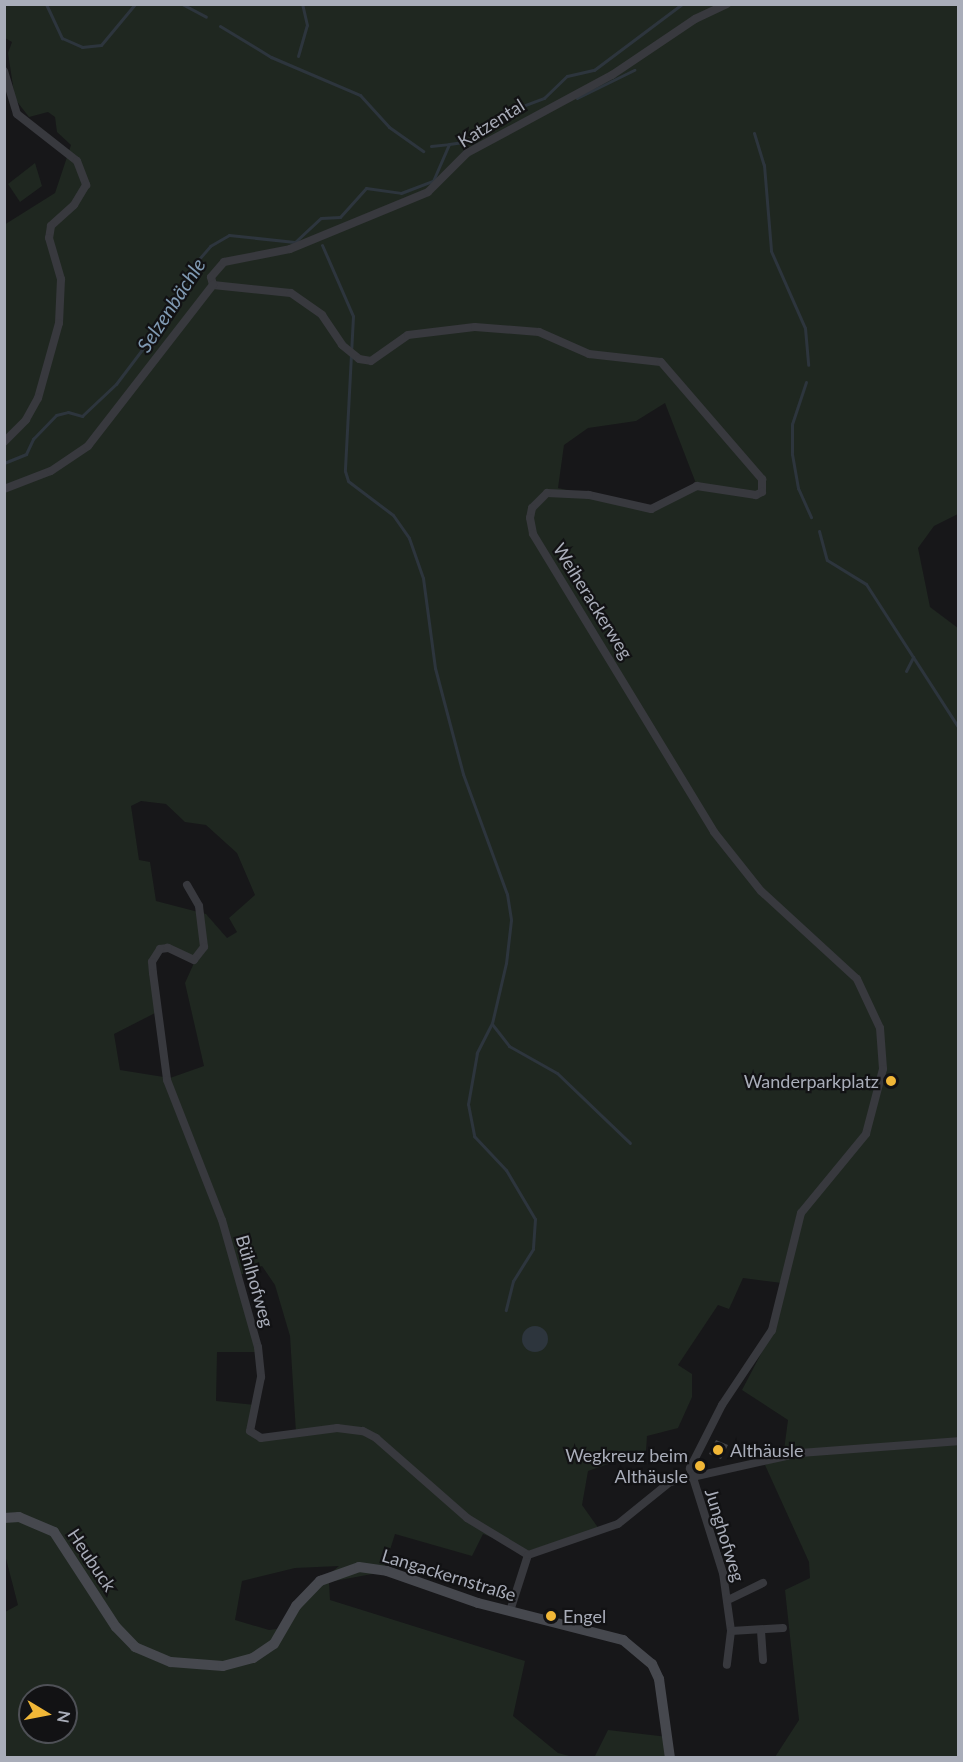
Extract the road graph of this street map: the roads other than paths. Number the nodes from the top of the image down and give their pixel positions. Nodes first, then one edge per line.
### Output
1 (727, 4) edge
2 (4, 71) edge
3 (213, 285) junction
4 (4, 442) edge
5 (4, 489) edge
6 (186, 885) dead end
7 (958, 1441) edge
8 (691, 1478) junction
9 (4, 1518) edge
10 (528, 1556) junction
11 (763, 1583) dead end
12 (728, 1600) junction
13 (510, 1611) junction
14 (783, 1628) dead end
15 (731, 1631) junction
16 (761, 1631) junction
17 (135, 1647) joint
18 (763, 1660) dead end
19 (727, 1665) dead end
20 (670, 1758) edge

1 - 3 street, Katzental
2 - 4 street
3 - 5 street
3 - 8 street, Weiherackerweg
6 - 10 street, Bühlhofweg
7 - 8 street
8 - 10 street
8 - 12 street, Junghofweg
9 - 17 street, Heubuck
10 - 13 street
11 - 12 street, Junghofweg
12 - 15 street, Junghofweg
13 - 17 street, Langackernstraße
13 - 20 street, Langackernstraße
14 - 16 street
15 - 16 street
15 - 19 street, Junghofweg
16 - 18 street

